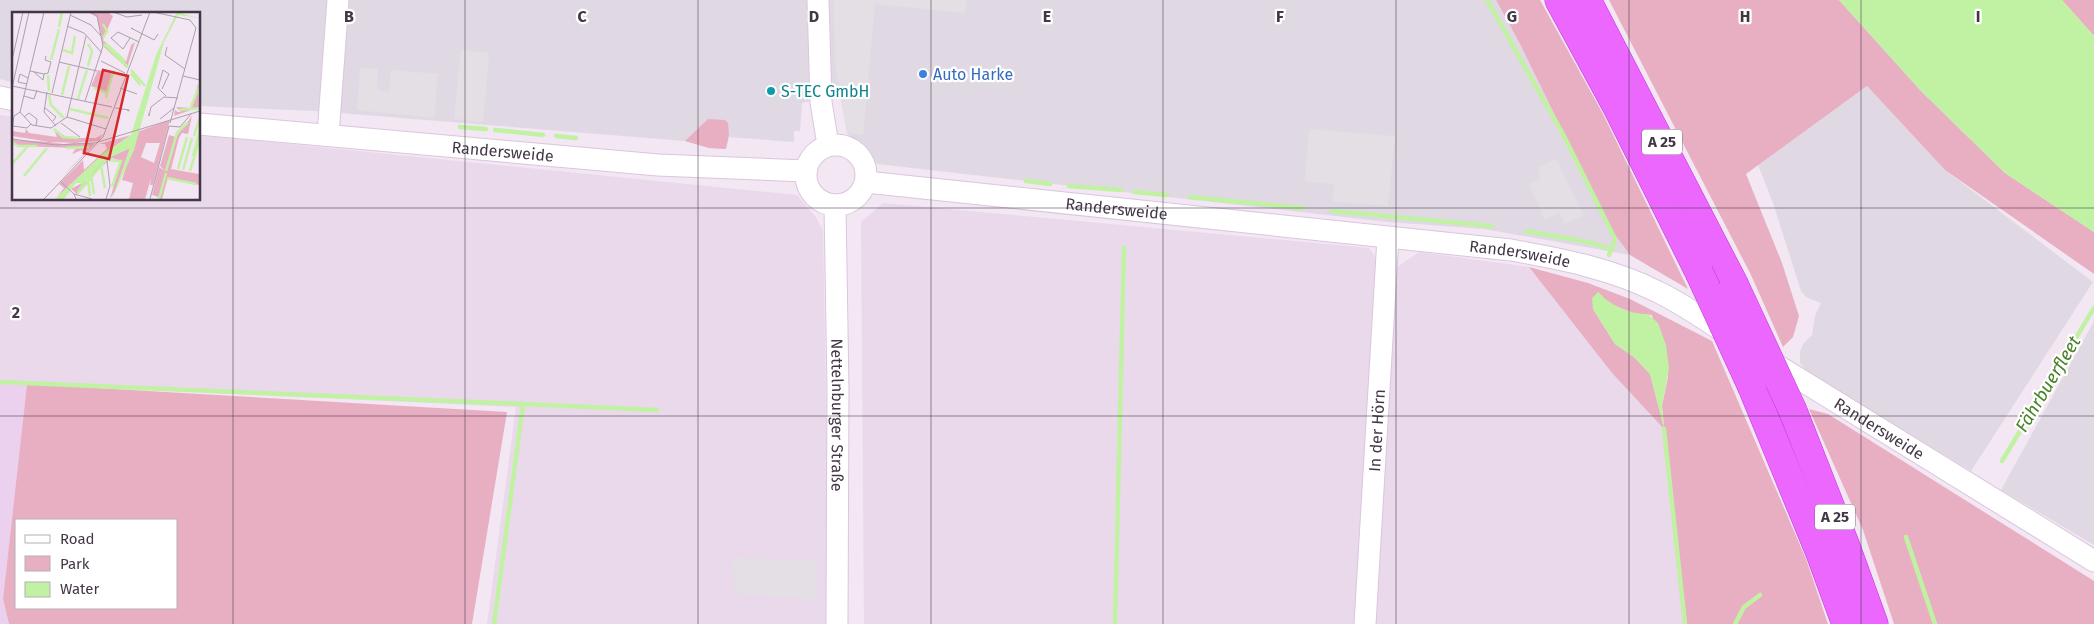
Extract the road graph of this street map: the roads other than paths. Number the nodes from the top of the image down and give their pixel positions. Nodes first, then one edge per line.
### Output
1 (338, 0) edge
2 (818, 0) edge
3 (1559, 0) edge
4 (1587, 0) edge
5 (200, 124) edge
6 (328, 135) junction
7 (828, 145) junction
8 (806, 171) junction
9 (866, 182) junction
10 (835, 205) junction
11 (1388, 238) junction
12 (2094, 561) edge
13 (837, 624) edge
14 (1366, 624) edge
15 (1846, 624) edge
16 (1874, 624) edge

1 - 6 street
2 - 7 street
3 - 15 highway, A 25, bridge
4 - 16 highway, A 25, bridge
5 - 6 street, Randersweide
6 - 8 street, Randersweide
7 - 8 street
7 - 9 street
8 - 10 street
9 - 10 street
9 - 11 street, Randersweide
10 - 13 street, Nettelnburger Straße
11 - 12 street, Randersweide
11 - 14 street, In der Hörn

